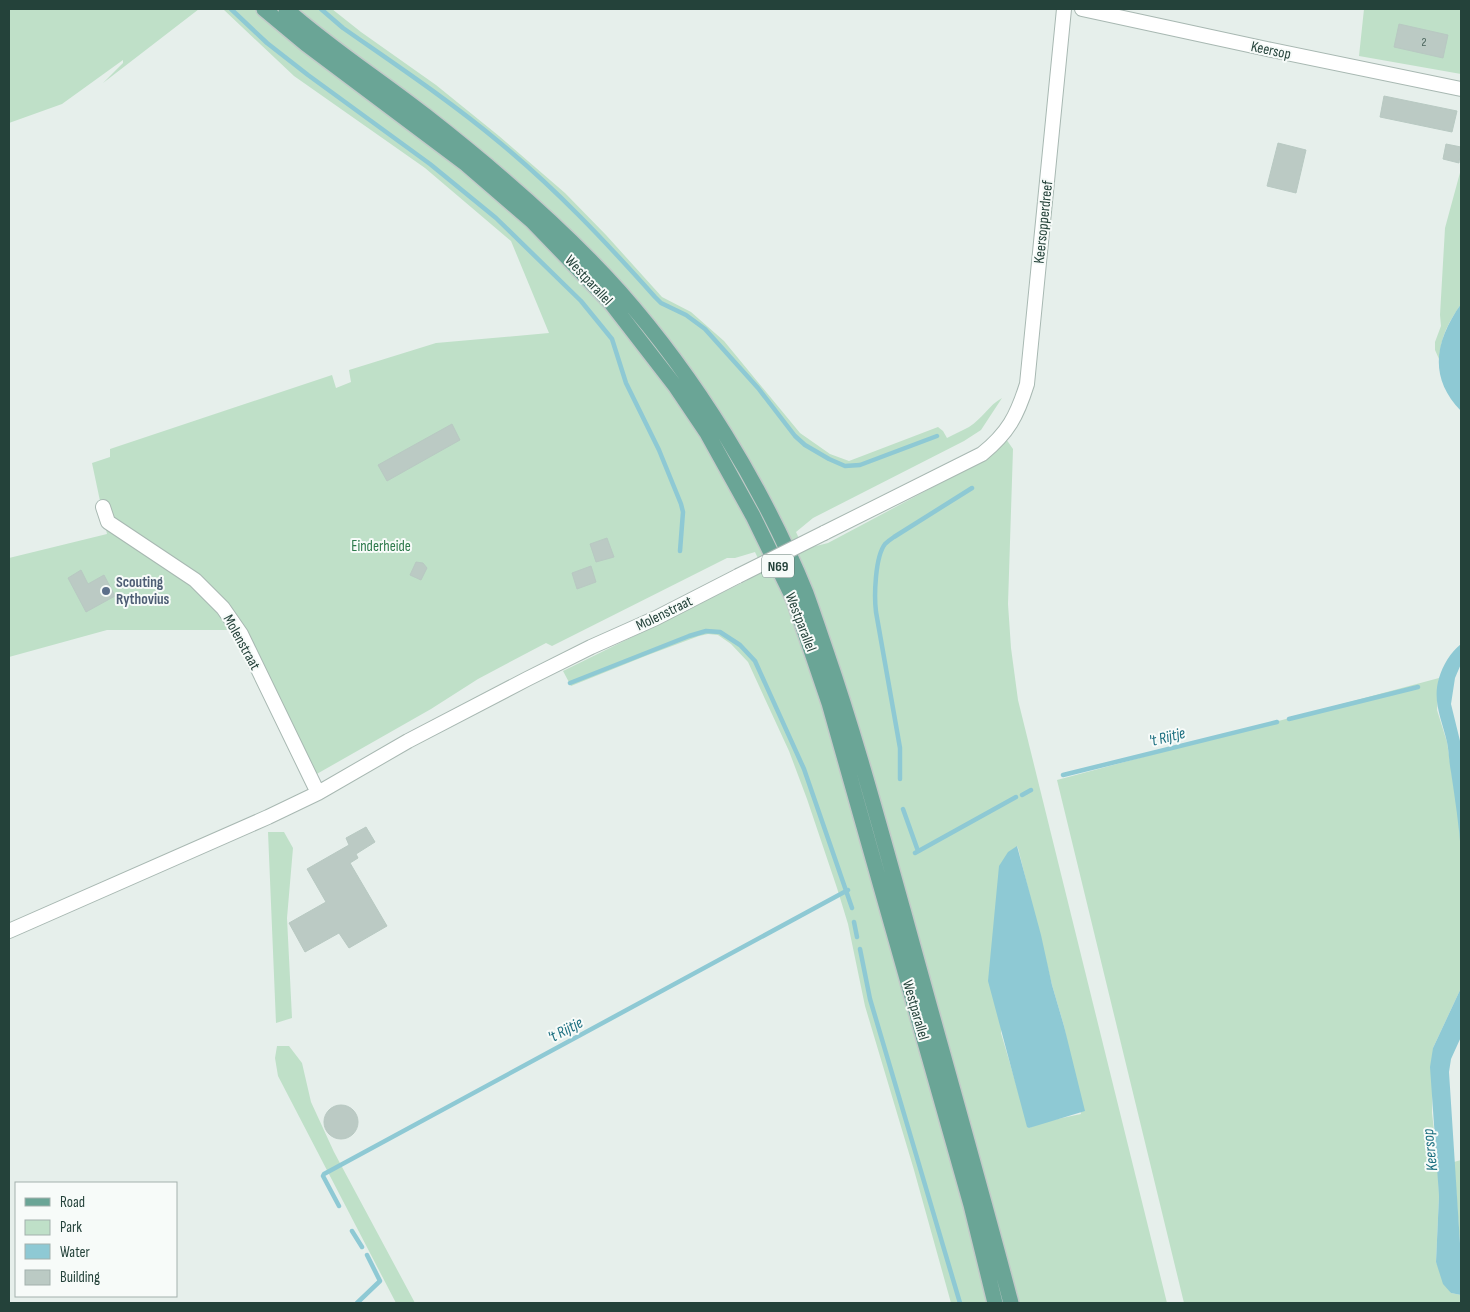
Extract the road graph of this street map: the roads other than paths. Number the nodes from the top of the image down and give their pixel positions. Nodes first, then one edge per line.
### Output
1 (264, 9) edge
2 (286, 9) edge
3 (1064, 9) edge
4 (1082, 9) edge
5 (1461, 89) edge
6 (1007, 430) joint
7 (103, 507) dead end
8 (318, 793) junction
9 (9, 931) edge
10 (996, 1303) edge
11 (1011, 1303) edge

1 - 10 main road, Westparallel / N69
2 - 11 main road, Westparallel / N69
3 - 6 street, Keersopperdreef
4 - 5 street, Keersop
6 - 8 street, Molenstraat, bridge
7 - 8 street, Molenstraat
8 - 9 street, Molenstraat

